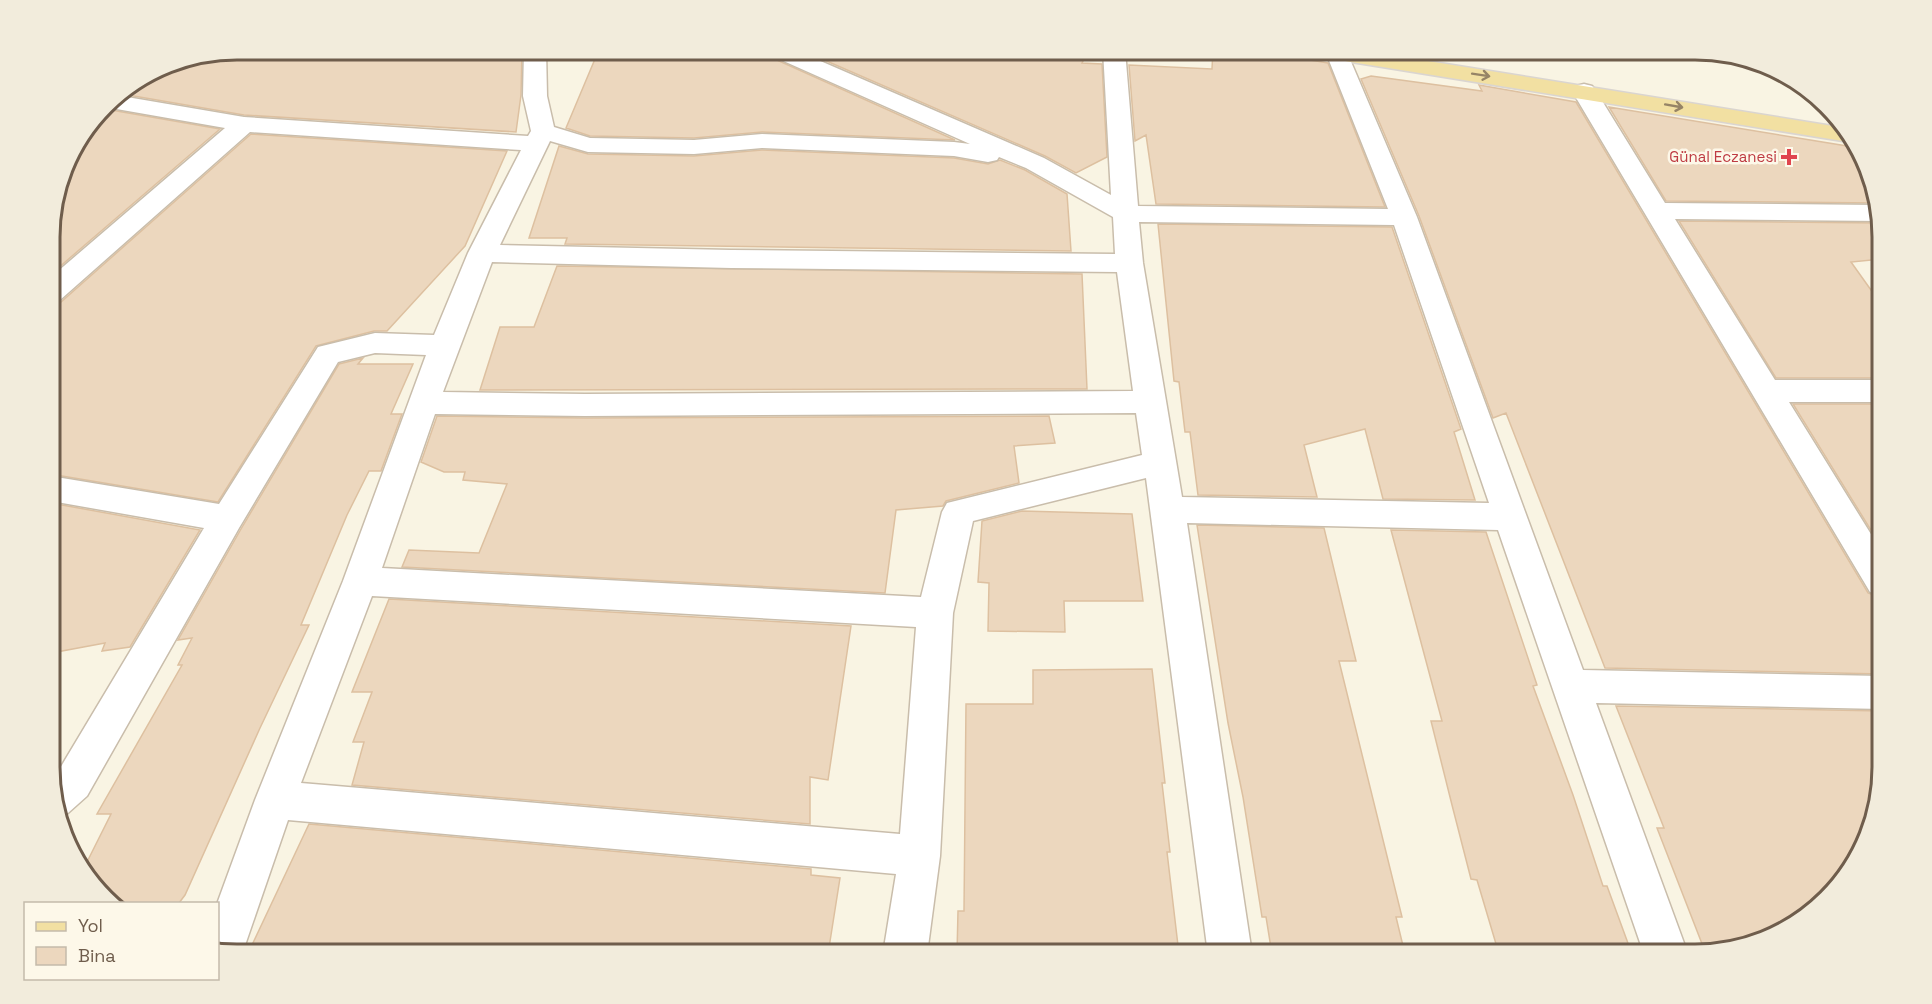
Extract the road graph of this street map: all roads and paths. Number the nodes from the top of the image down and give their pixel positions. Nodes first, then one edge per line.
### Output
1 (535, 60) edge
2 (800, 60) edge
3 (1115, 60) edge
4 (1332, 60) edge
5 (1386, 60) edge
6 (1503, 60) edge
7 (1584, 91) junction
8 (121, 103) edge
9 (1821, 113) edge
10 (244, 123) junction
11 (1838, 134) edge
12 (539, 138) junction
13 (1035, 163) junction
14 (1658, 211) junction
15 (1870, 213) edge
16 (1126, 214) junction
17 (1404, 217) junction
18 (482, 253) junction
19 (1129, 263) junction
20 (60, 284) edge
21 (444, 346) junction
22 (1766, 391) junction
23 (1872, 391) edge
24 (1148, 402) junction
25 (424, 403) junction
26 (1159, 463) junction
27 (60, 490) edge
28 (1168, 510) junction
29 (1512, 517) junction
30 (227, 519) junction
31 (1872, 566) edge
32 (360, 581) junction
33 (935, 613) junction
34 (1570, 686) junction
35 (1872, 693) edge
36 (62, 793) edge
37 (274, 800) junction
38 (920, 856) junction
39 (225, 943) edge
40 (907, 944) edge
41 (1229, 944) edge
42 (1662, 944) edge

1 - 12 street
2 - 13 street
3 - 16 street
4 - 17 street
5 -> 7 main road
6 - 9 main road
7 -> 11 main road
7 - 14 street
8 - 10 street
10 - 12 street
10 - 20 street
12 - 13 street
12 - 18 street
13 - 16 street
14 - 15 street
14 - 22 street
16 - 17 street
16 - 19 street
17 - 29 street
18 - 19 street
18 - 21 street
19 - 24 street
21 - 25 street
21 - 30 street
22 - 23 street
22 - 31 street
24 - 25 street
24 - 26 street
25 - 32 street
26 - 28 street
26 - 33 street
27 - 30 street
28 - 29 street
28 - 41 street
29 - 34 street
30 - 36 street
32 - 33 street
32 - 37 street
33 - 38 street
34 - 35 street
34 - 42 street
37 - 38 street
37 - 39 street
38 - 40 street

